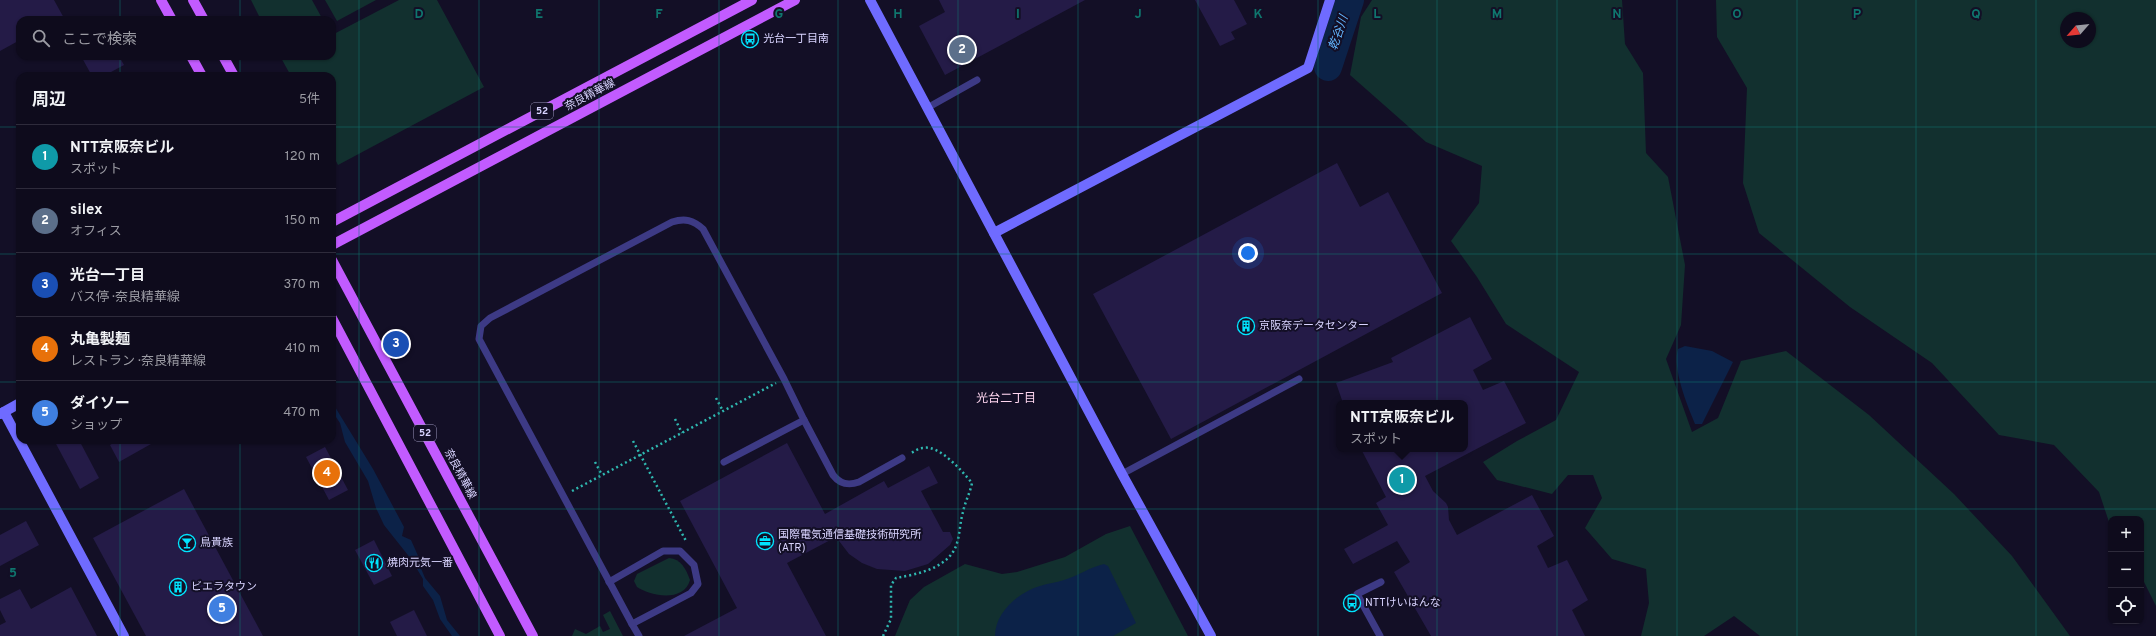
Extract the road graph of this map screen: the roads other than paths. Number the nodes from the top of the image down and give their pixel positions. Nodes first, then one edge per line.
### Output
1 (161, 0) edge
2 (193, 0) edge
3 (752, 0) edge
4 (795, 0) edge
5 (870, 0) edge
6 (1330, 0) edge
7 (170, 16) edge
8 (202, 16) edge
9 (193, 60) edge
10 (225, 60) edge
11 (200, 72) edge
12 (232, 72) edge
13 (977, 80) dead end
14 (927, 108) junction
15 (336, 220) edge
16 (994, 233) junction
17 (336, 243) edge
18 (336, 267) edge
19 (336, 326) edge
20 (1299, 379) dead end
21 (16, 405) edge
22 (2, 413) edge
23 (804, 420) junction
24 (16, 439) edge
25 (19, 444) edge
26 (902, 458) road end
27 (724, 462) dead end
28 (1122, 474) junction
29 (609, 582) junction
30 (1381, 582) dead end
31 (632, 624) junction
32 (124, 636) edge
33 (500, 636) edge
34 (533, 636) edge
35 (639, 636) edge
36 (1211, 636) edge
37 (1380, 636) edge

1 - 7 main road
2 - 8 main road
3 - 15 main road, 奈良精華線 / 52
4 - 17 main road, 奈良精華線 / 52
5 - 14 street
6 - 16 street
9 - 11 main road
10 - 12 main road
13 - 14 lane
14 - 16 street
16 - 28 street
18 - 34 main road, 奈良精華線 / 52
19 - 33 main road, 52
20 - 28 lane
21 - 22 street
22 - 24 street
23 - 26 lane
23 - 27 lane
23 - 29 lane
25 - 32 street
28 - 36 street
29 - 31 lane
29 - 31 lane
30 - 37 lane
31 - 35 lane

